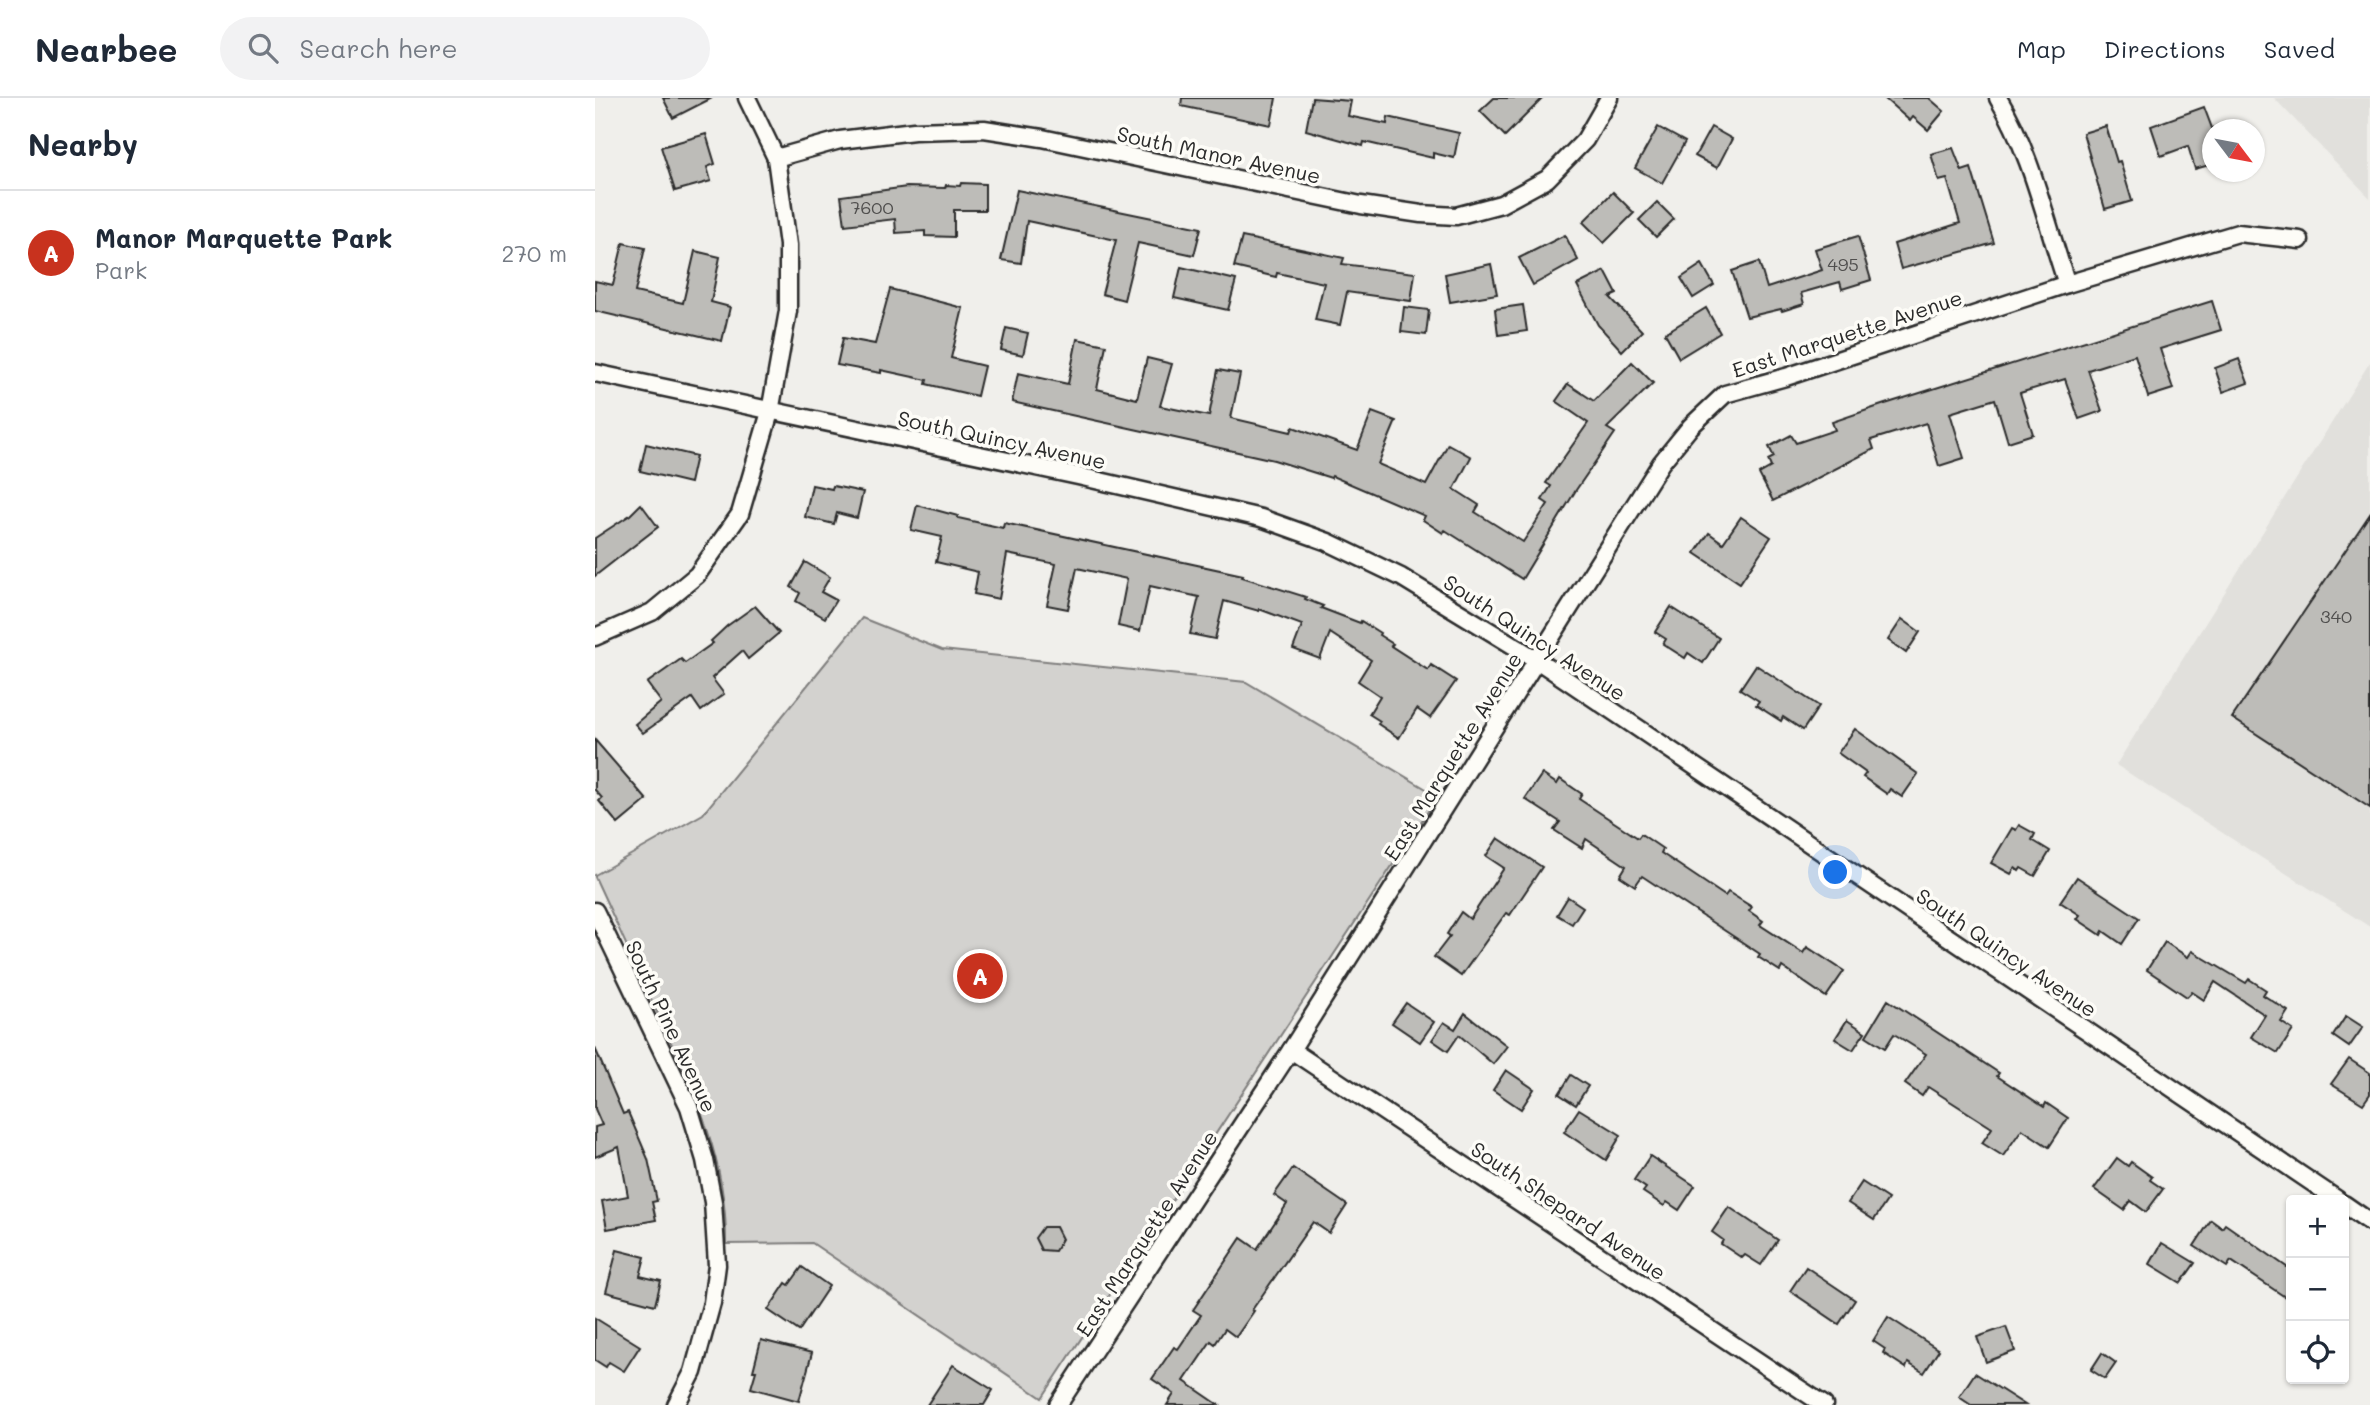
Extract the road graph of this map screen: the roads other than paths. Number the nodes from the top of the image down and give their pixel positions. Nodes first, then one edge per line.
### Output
1 (747, 98) edge
2 (1609, 98) edge
3 (1998, 98) edge
4 (776, 158) junction
5 (2300, 240) dead end
6 (2067, 284) junction
7 (595, 373) edge
8 (770, 412) junction
9 (595, 637) edge
10 (1537, 660) junction
11 (595, 911) edge
12 (1291, 1050) junction
13 (2330, 1195) edge
14 (2349, 1208) edge
15 (2370, 1222) edge
16 (676, 1405) edge
17 (1058, 1405) edge
18 (1824, 1405) edge

1 - 4 street
2 - 4 street, South Manor Avenue
3 - 6 street
4 - 8 street
5 - 6 street, East Marquette Avenue
6 - 10 street, East Marquette Avenue
7 - 8 street, South Quincy Avenue
8 - 9 street
8 - 10 street, South Quincy Avenue
10 - 12 street, East Marquette Avenue
10 - 13 street, South Quincy Avenue
11 - 16 street, South Pine Avenue
12 - 17 street, East Marquette Avenue
12 - 18 street, South Shepard Avenue
14 - 15 street

